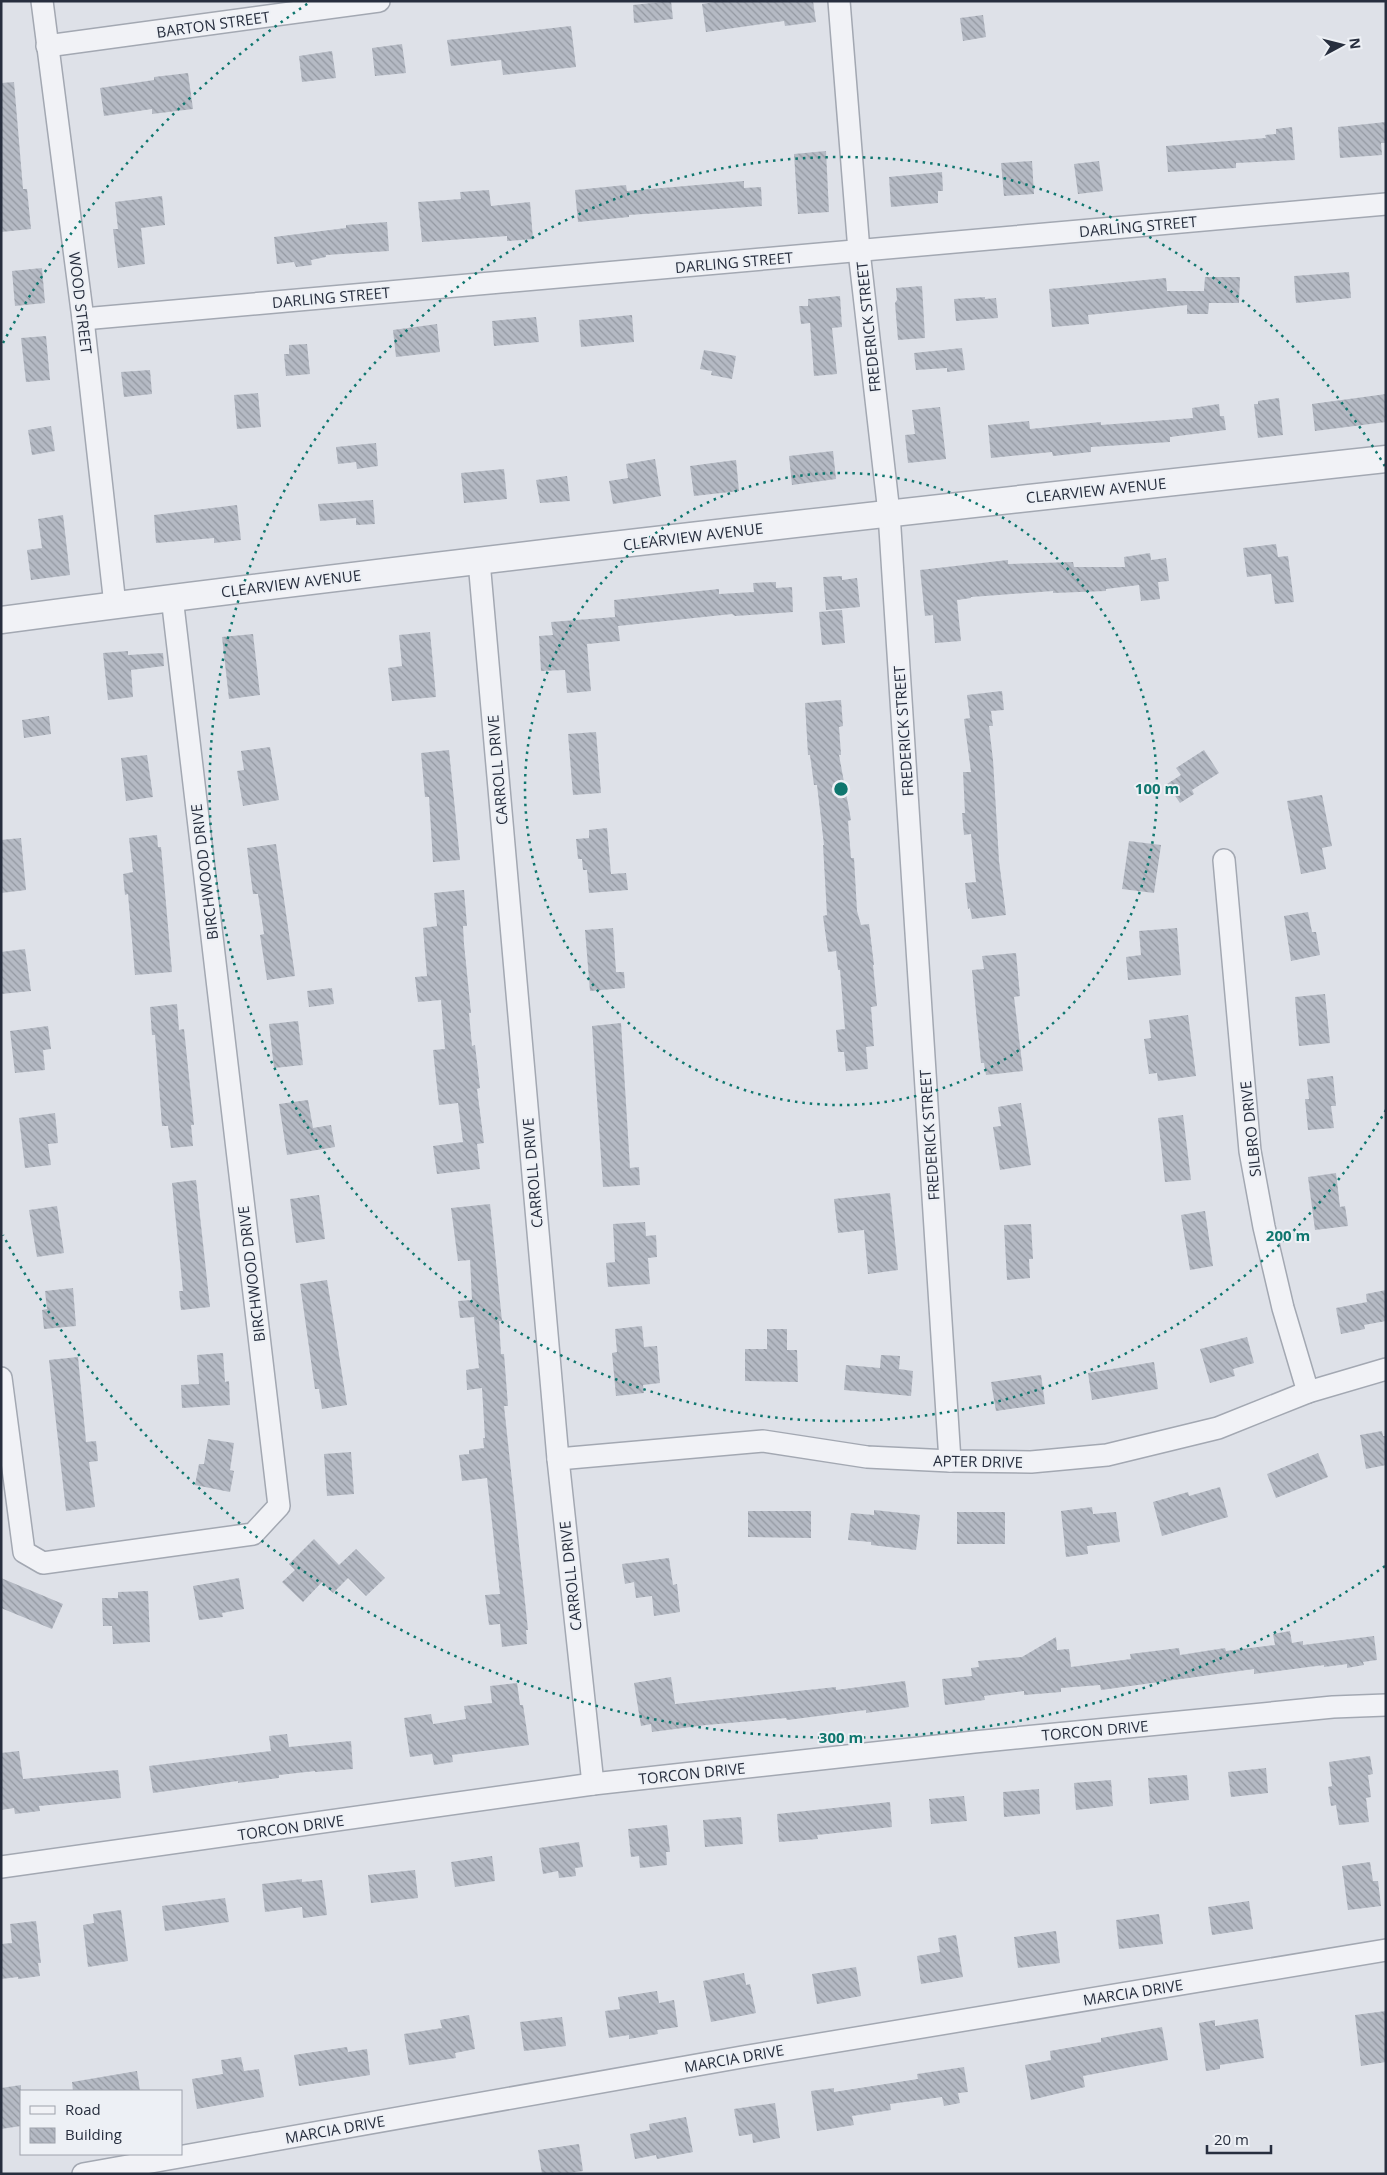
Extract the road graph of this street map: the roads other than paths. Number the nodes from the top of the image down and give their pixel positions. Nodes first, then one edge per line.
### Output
1 (42, 1) edge
2 (379, 1) edge
3 (839, 1) edge
4 (47, 46) junction
5 (1386, 204) edge
6 (859, 250) junction
7 (83, 319) junction
8 (1386, 459) edge
9 (889, 513) junction
10 (479, 562) junction
11 (172, 597) junction
12 (116, 605) junction
13 (1, 620) edge
14 (1224, 860) dead end
15 (1386, 1369) edge
16 (1, 1378) edge
17 (1308, 1392) junction
18 (558, 1459) junction
19 (950, 1461) junction
20 (1386, 1705) edge
21 (593, 1784) junction
22 (1, 1867) edge
23 (1386, 1950) edge
24 (83, 2174) edge

1 - 4 street, WOOD STREET
2 - 4 street, BARTON STREET
3 - 6 street, FREDERICK STREET
4 - 7 street, WOOD STREET
5 - 6 street, DARLING STREET
6 - 7 street, DARLING STREET
6 - 9 street, FREDERICK STREET
7 - 12 street, WOOD STREET
8 - 9 street, CLEARVIEW AVENUE
9 - 10 street, CLEARVIEW AVENUE
9 - 19 street, FREDERICK STREET
10 - 11 street, CLEARVIEW AVENUE
10 - 18 street, CARROLL DRIVE
11 - 12 street, CLEARVIEW AVENUE
11 - 16 street, BIRCHWOOD DRIVE
12 - 13 street, CLEARVIEW AVENUE
14 - 17 street, SILBRO DRIVE
15 - 17 street, APTER DRIVE
17 - 19 street, APTER DRIVE
18 - 19 street, APTER DRIVE
18 - 21 street, CARROLL DRIVE
20 - 21 street, TORCON DRIVE
21 - 22 street, TORCON DRIVE
23 - 24 street, MARCIA DRIVE

